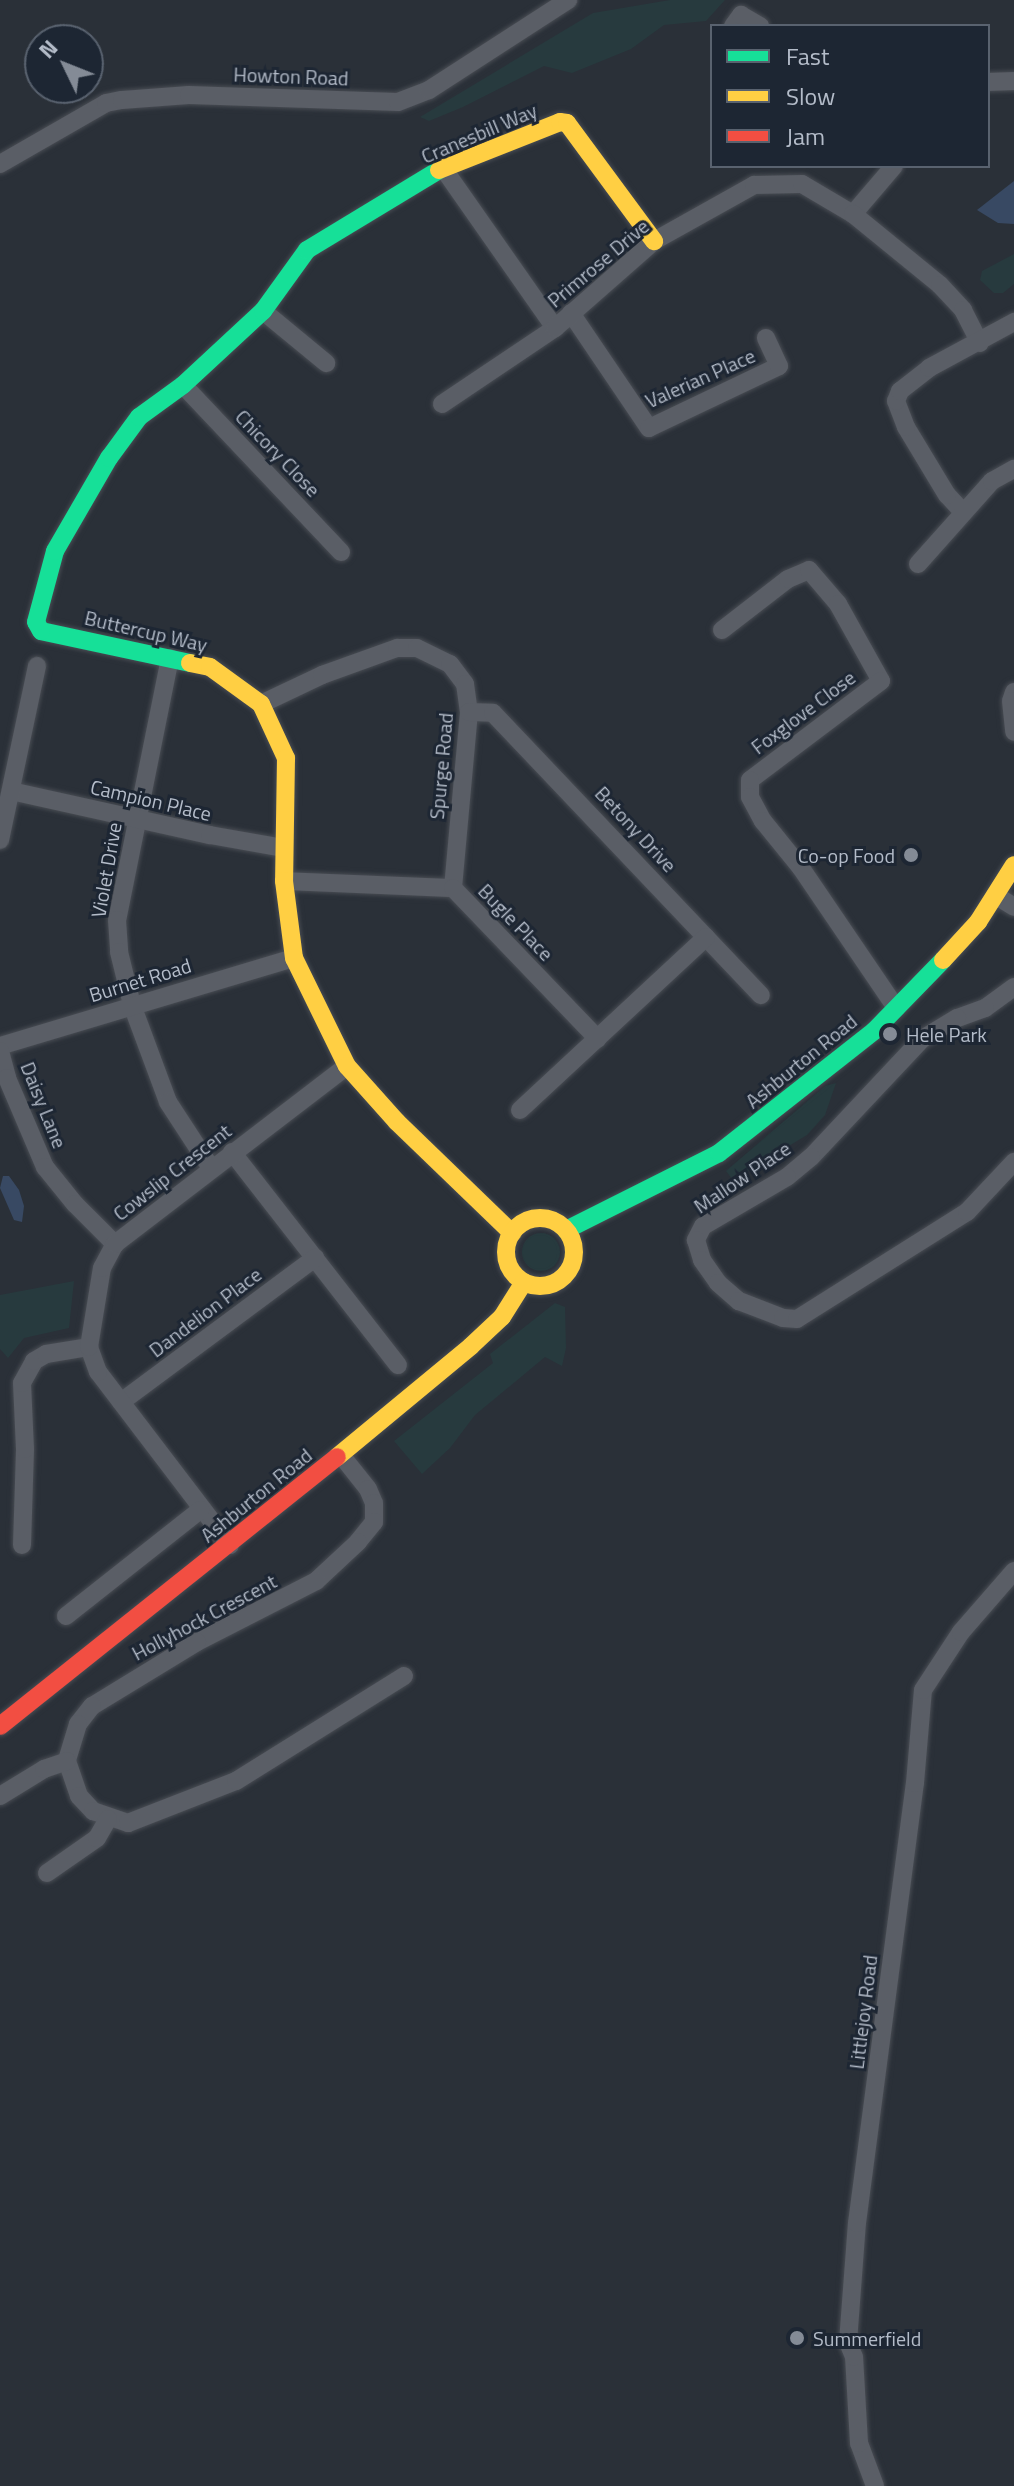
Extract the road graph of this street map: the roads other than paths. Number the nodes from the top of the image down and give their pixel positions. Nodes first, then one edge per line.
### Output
1 (568, 0) edge
2 (734, 24) edge
3 (757, 24) edge
4 (1014, 81) edge
5 (990, 82) edge
6 (0, 164) edge
7 (443, 168) junction
8 (892, 168) edge
9 (853, 214) junction
10 (654, 241) junction
11 (263, 311) junction
12 (571, 313) junction
13 (1014, 322) edge
14 (555, 328) junction
15 (766, 338) dead end
16 (980, 343) junction
17 (326, 363) dead end
18 (183, 385) junction
19 (442, 404) dead end
20 (1014, 469) edge
21 (963, 512) junction
22 (341, 552) dead end
23 (918, 564) dead end
24 (722, 630) dead end
25 (170, 658) junction
26 (37, 666) dead end
27 (1014, 692) edge
28 (261, 704) junction
29 (469, 712) junction
30 (1014, 732) edge
31 (11, 791) junction
32 (137, 820) junction
33 (0, 840) edge
34 (283, 848) junction
35 (1014, 865) edge
36 (284, 881) junction
37 (453, 888) junction
38 (995, 895) junction
39 (1014, 907) edge
40 (706, 937) junction
41 (294, 958) junction
42 (1014, 987) edge
43 (761, 995) dead end
44 (132, 1005) junction
45 (896, 1008) junction
46 (598, 1039) junction
47 (0, 1049) edge
48 (347, 1066) junction
49 (520, 1110) dead end
50 (232, 1152) junction
51 (1014, 1162) edge
52 (211, 1168) junction
53 (566, 1230) junction
54 (512, 1233) junction
55 (115, 1244) junction
56 (315, 1258) junction
57 (524, 1282) junction
58 (89, 1347) junction
59 (398, 1365) dead end
60 (121, 1402) junction
61 (341, 1455) junction
62 (200, 1510) junction
63 (22, 1545) dead end
64 (230, 1545) junction
65 (1014, 1571) edge
66 (66, 1616) dead end
67 (404, 1676) dead end
68 (0, 1726) edge
69 (67, 1761) junction
70 (0, 1796) edge
71 (108, 1819) junction
72 (47, 1873) dead end
73 (875, 2486) edge

1 - 6 street, Howton Road
2 - 3 street
4 - 5 street
7 - 10 street, Cranesbill Way
7 - 11 street, Cranesbill Way
7 - 14 street, Primrose Drive
8 - 9 street
9 - 10 street, Primrose Drive
9 - 16 street, Primrose Drive
10 - 12 street, Primrose Drive
11 - 17 street
11 - 18 street, Buttercup Way
12 - 14 street, Primrose Drive
12 - 15 street, Valerian Place
13 - 16 street
14 - 19 street
16 - 21 street
18 - 22 street, Chicory Close
18 - 25 street, Buttercup Way
20 - 21 street
21 - 23 street
24 - 45 street, Foxglove Close
25 - 28 street, Buttercup Way
25 - 32 street, Violet Drive
26 - 31 street
27 - 30 street
28 - 29 street, Spurge Road
28 - 34 street, Buttercup Way
29 - 37 street, Spurge Road
29 - 40 street, Betony Drive
31 - 32 street, Campion Place
31 - 33 street
32 - 34 street, Campion Place
32 - 44 street, Violet Drive
34 - 36 street, Buttercup Way
35 - 38 street, Ashburton Road
36 - 37 street, Bugle Place
36 - 41 street, Buttercup Way
37 - 46 street, Bugle Place
38 - 39 street
38 - 45 street, Ashburton Road
40 - 43 street, Betony Drive
40 - 46 street
41 - 44 street, Burnet Road
41 - 48 street, Buttercup Way
42 - 51 street, Mallow Place
44 - 47 street, Burnet Road
44 - 52 street, Violet Drive
45 - 53 street, Ashburton Road
46 - 49 street
47 - 55 street, Daisy Lane
48 - 50 street, Cowslip Crescent
48 - 54 street, Buttercup Way
50 - 52 street, Cowslip Crescent
50 - 56 street
52 - 55 street, Cowslip Crescent
53 - 54 street
53 - 57 street
54 - 57 street
55 - 58 street, Cowslip Crescent
56 - 59 street
56 - 60 street, Dandelion Place
57 - 61 street, Ashburton Road
58 - 60 street
58 - 63 street
60 - 62 street
61 - 64 street, Ashburton Road
61 - 69 street, Hollyhock Crescent
62 - 64 street
62 - 66 street
64 - 68 street, Ashburton Road
65 - 73 street, Littlejoy Road
67 - 71 street
69 - 70 street
69 - 71 street
71 - 72 street

